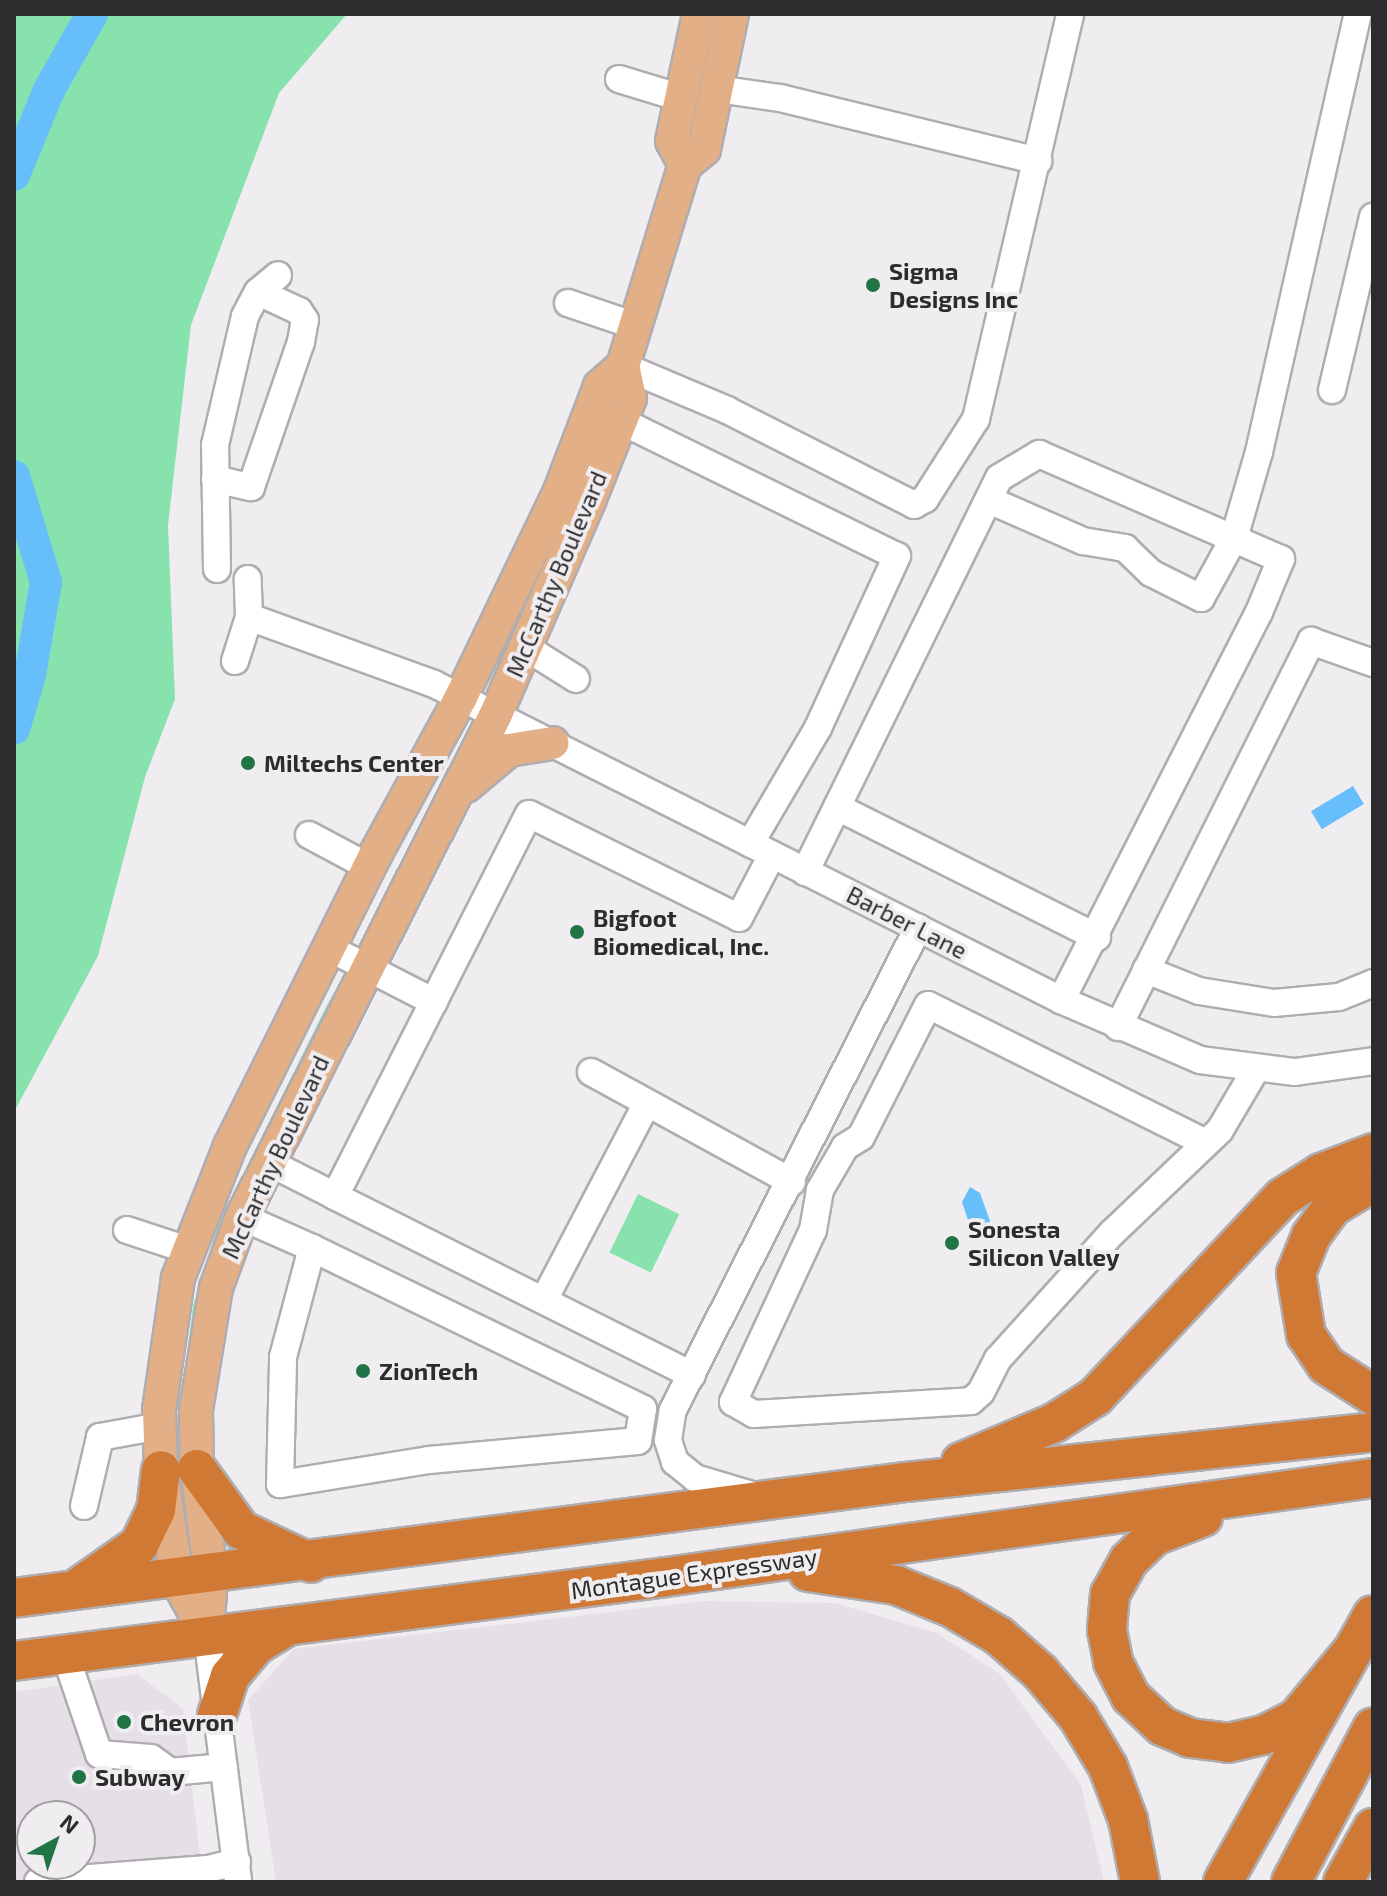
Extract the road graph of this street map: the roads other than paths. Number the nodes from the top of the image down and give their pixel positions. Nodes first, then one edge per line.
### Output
1 (699, 14) edge
2 (732, 14) edge
3 (1070, 14) edge
4 (1358, 14) edge
5 (619, 79) dead end
6 (717, 89) junction
7 (681, 98) junction
8 (1038, 161) junction
9 (685, 165) junction
10 (1373, 217) edge
11 (1368, 259) edge
12 (568, 303) dead end
13 (636, 326) junction
14 (623, 366) junction
15 (1332, 390) dead end
16 (621, 421) junction
17 (215, 479) junction
18 (989, 500) junction
19 (1234, 538) junction
20 (217, 569) dead end
21 (248, 579) dead end
22 (249, 617) junction
23 (525, 647) junction
24 (235, 661) dead end
25 (1373, 663) edge
26 (576, 679) dead end
27 (461, 697) junction
28 (496, 714) junction
29 (552, 743) junction
30 (451, 803) junction
31 (837, 807) junction
32 (309, 835) dead end
33 (761, 849) junction
34 (369, 867) junction
35 (805, 872) junction
36 (918, 928) junction
37 (1097, 937) junction
38 (329, 948) junction
39 (367, 966) junction
40 (1146, 970) junction
41 (1373, 983) edge
42 (1061, 1000) junction
43 (434, 1002) junction
44 (1118, 1027) junction
45 (1373, 1061) edge
46 (1256, 1069) junction
47 (591, 1072) dead end
48 (647, 1103) junction
49 (821, 1125) junction
50 (1206, 1143) junction
51 (845, 1147) junction
52 (1373, 1153) edge
53 (268, 1162) junction
54 (792, 1182) junction
55 (1373, 1182) edge
56 (335, 1196) junction
57 (242, 1217) junction
58 (127, 1230) dead end
59 (767, 1231) junction
60 (312, 1248) junction
61 (804, 1248) junction
62 (188, 1250) junction
63 (544, 1300) junction
64 (692, 1375) junction
65 (1373, 1395) edge
66 (641, 1423) junction
67 (160, 1426) junction
68 (669, 1432) junction
69 (1373, 1432) edge
70 (179, 1470) junction
71 (1371, 1479) edge
72 (906, 1482) junction
73 (770, 1501) junction
74 (84, 1506) dead end
75 (311, 1563) junction
76 (666, 1577) junction
77 (194, 1578) junction
78 (67, 1594) junction
79 (14, 1598) edge
80 (1373, 1615) edge
81 (294, 1623) junction
82 (207, 1635) junction
83 (1354, 1649) junction
84 (65, 1654) junction
85 (14, 1661) edge
86 (217, 1715) junction
87 (1373, 1727) edge
88 (224, 1767) junction
89 (1373, 1828) edge
90 (238, 1872) edge
91 (170, 1877) edge
92 (38, 1882) edge
93 (1140, 1882) edge
94 (1223, 1882) edge
95 (1291, 1882) edge
96 (1343, 1882) edge

1 - 7 main road
2 - 6 main road, McCarthy Boulevard
3 - 8 street
4 - 19 street
5 - 7 street
6 - 8 street
6 - 9 main road, McCarthy Boulevard
7 - 9 main road
8 - 14 street
9 - 13 main road, McCarthy Boulevard
10 - 11 street
11 - 15 street
12 - 13 street
13 - 14 main road, McCarthy Boulevard
14 - 16 main road, McCarthy Boulevard
14 - 27 main road, McCarthy Boulevard
16 - 23 main road, McCarthy Boulevard
16 - 33 street
17 - 17 street
17 - 20 street
18 - 19 street
18 - 19 street
18 - 31 street
19 - 37 street
21 - 22 street
22 - 24 street
22 - 27 street, Barber Lane
23 - 26 street
23 - 28 main road, McCarthy Boulevard
25 - 40 street
27 - 28 street, Barber Lane
27 - 34 main road, McCarthy Boulevard
28 - 29 street, Barber Lane
28 - 30 main road, McCarthy Boulevard
29 - 30 main road
29 - 33 street, Barber Lane
30 - 39 main road, McCarthy Boulevard
31 - 35 street
31 - 37 street
32 - 34 street
33 - 35 street, Barber Lane
33 - 43 street
34 - 38 main road, McCarthy Boulevard
35 - 36 street, Barber Lane
36 - 42 street, Barber Lane
36 - 49 street
37 - 42 street
38 - 39 street
38 - 62 main road, McCarthy Boulevard
39 - 43 street
39 - 53 main road, McCarthy Boulevard
40 - 41 street
40 - 44 street
42 - 44 street, Barber Lane
43 - 56 street
44 - 46 street, Barber Lane
45 - 46 street, Barber Lane
46 - 50 street
47 - 48 street
48 - 54 street
48 - 63 street
49 - 51 street
49 - 54 street
50 - 51 street
50 - 61 street
51 - 61 street
52 - 72 highway
53 - 56 street
53 - 57 main road, McCarthy Boulevard
54 - 59 street
55 - 65 highway
56 - 63 street
57 - 60 street
57 - 70 main road, McCarthy Boulevard
58 - 62 street
59 - 61 street
59 - 64 street
60 - 66 street
60 - 66 street
62 - 67 main road, McCarthy Boulevard
63 - 64 street
64 - 68 street
66 - 68 street
67 - 70 main road, McCarthy Boulevard
67 - 74 street
68 - 73 street
69 - 72 highway
70 - 75 highway
70 - 77 main road, McCarthy Boulevard
70 - 78 highway
71 - 76 highway, Montague Expressway
71 - 83 highway
72 - 73 highway
73 - 75 highway
75 - 77 highway
76 - 81 highway, Montague Expressway
76 - 93 highway
77 - 78 highway
77 - 82 main road, McCarthy Boulevard
78 - 79 highway
80 - 83 highway
81 - 82 highway, Montague Expressway
81 - 86 highway
82 - 84 highway, Montague Expressway
82 - 86 street
83 - 94 highway
84 - 85 highway, Montague Expressway
84 - 88 street
86 - 88 street
87 - 95 highway
88 - 90 street
89 - 96 highway
90 - 91 street
91 - 92 street

